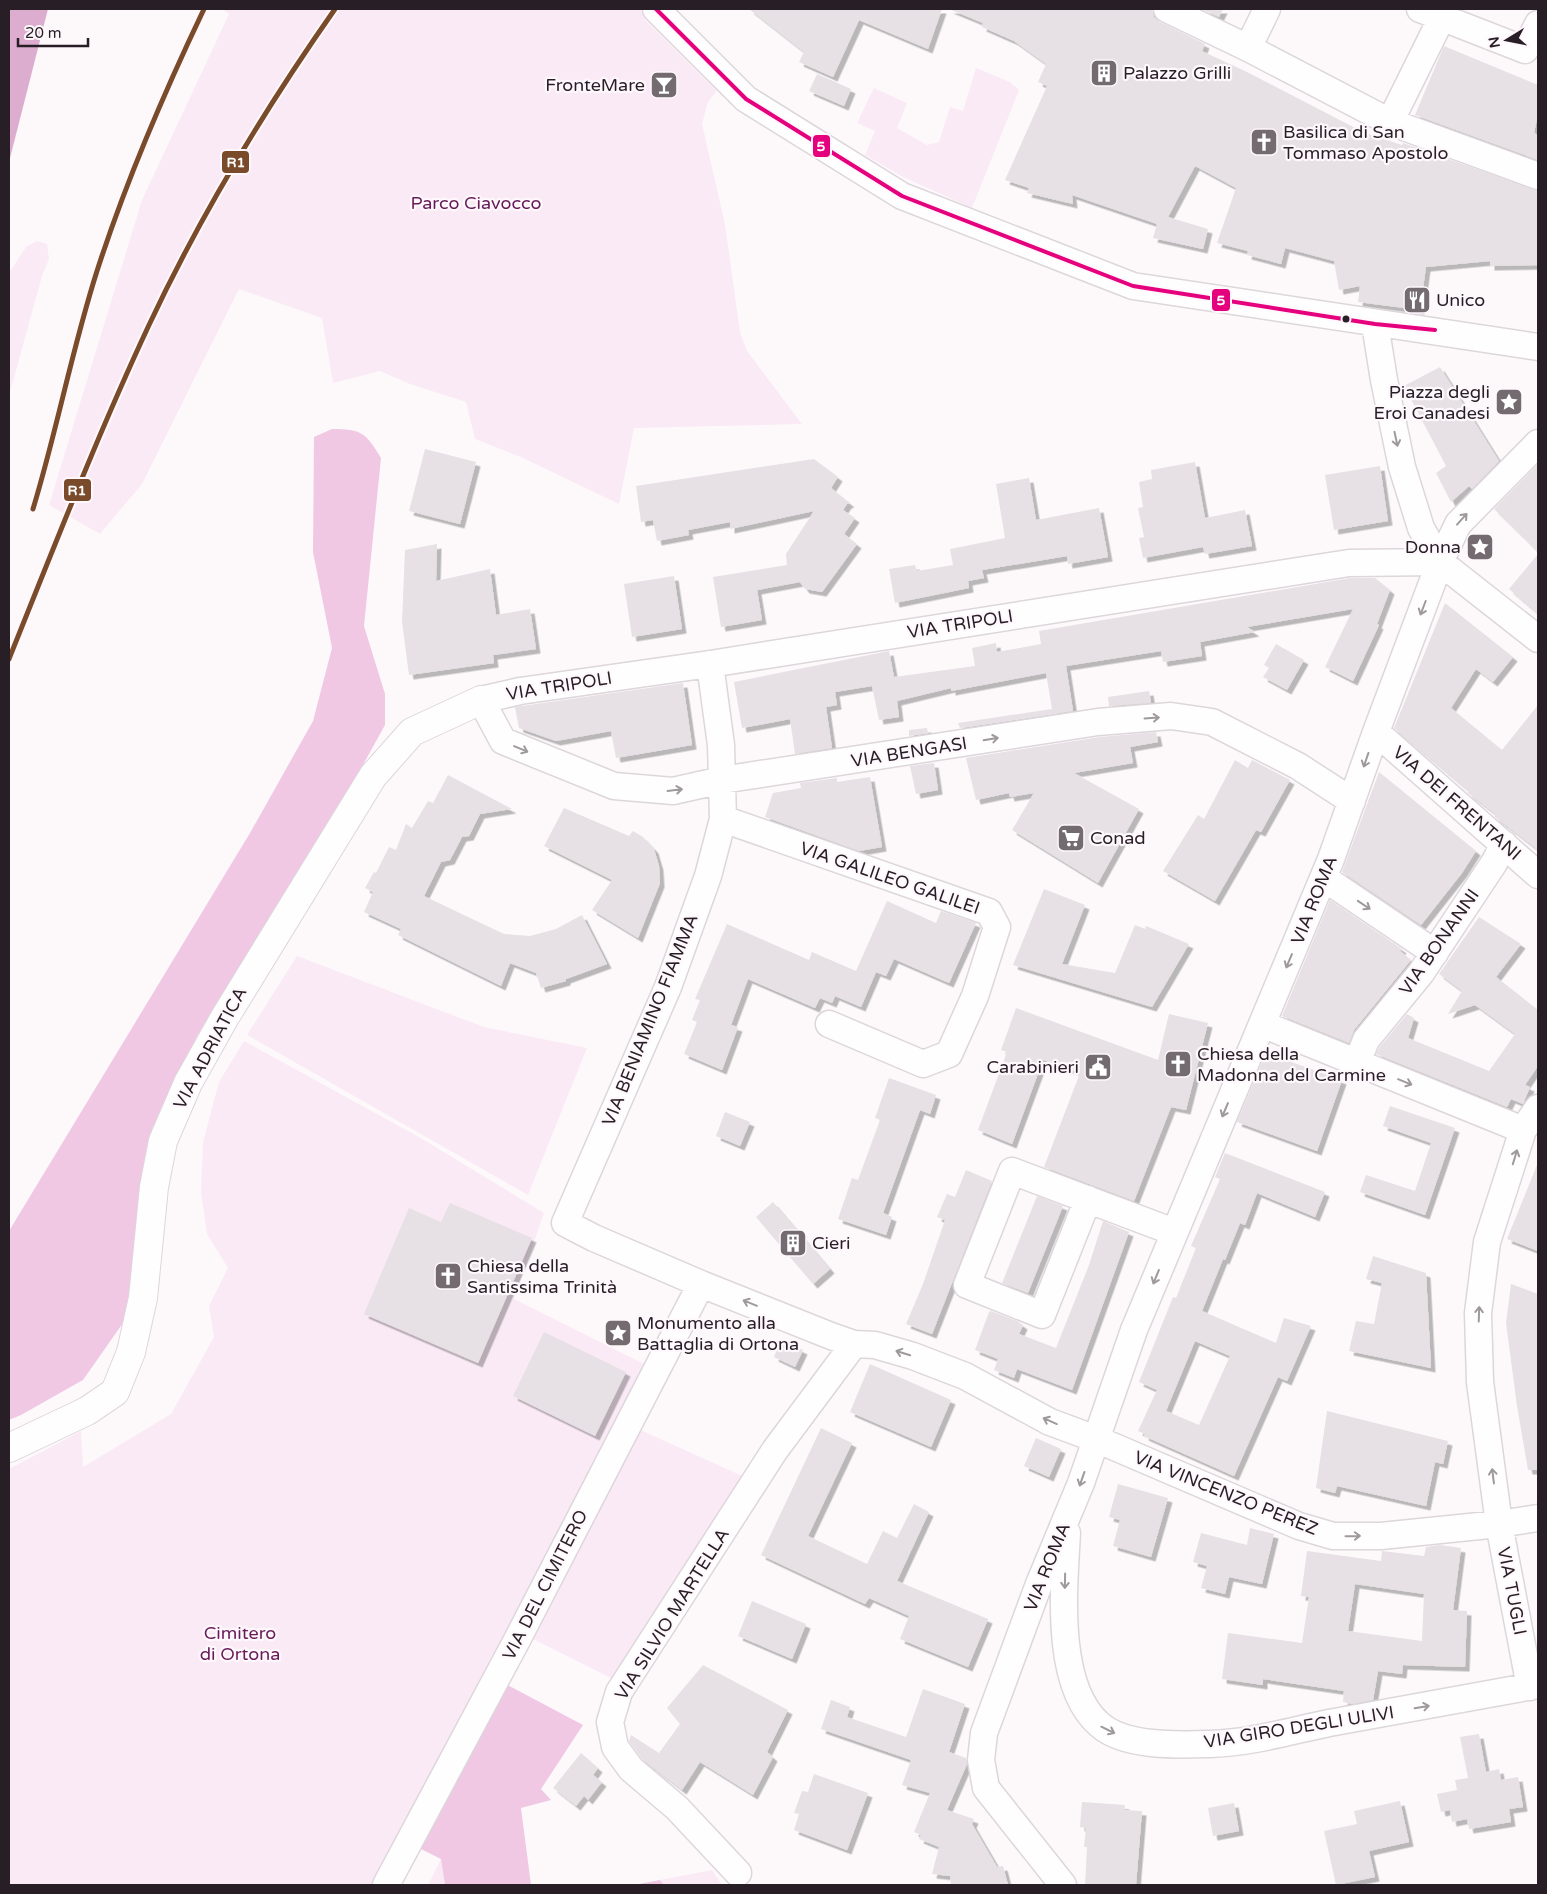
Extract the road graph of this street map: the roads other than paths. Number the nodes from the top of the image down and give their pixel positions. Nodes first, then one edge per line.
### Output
1 (656, 9) edge
2 (1166, 9) edge
3 (1266, 9) edge
4 (1436, 12) edge
5 (1538, 24) edge
6 (1248, 48) junction
7 (1390, 122) junction
8 (1538, 176) edge
9 (1376, 324) junction
10 (1538, 347) edge
11 (1538, 443) edge
12 (1440, 562) junction
13 (1538, 639) edge
14 (710, 664) junction
15 (481, 700) junction
16 (1376, 732) junction
17 (722, 780) junction
18 (1352, 800) junction
19 (723, 819) junction
20 (1504, 844) junction
21 (1538, 875) edge
22 (1324, 878) junction
23 (1435, 953) junction
24 (829, 1024) dead end
25 (1262, 1024) junction
26 (1357, 1063) junction
27 (1538, 1108) edge
28 (1523, 1130) junction
29 (1088, 1200) junction
30 (1174, 1232) junction
31 (701, 1284) junction
32 (854, 1344) junction
33 (1096, 1438) junction
34 (9, 1448) edge
35 (1069, 1515) junction
36 (1538, 1518) edge
37 (1499, 1524) junction
38 (1534, 1686) edge
39 (738, 1873) dead end
40 (386, 1885) edge
41 (1063, 1885) edge

1 - 9 street
2 - 6 street
3 - 6 street
4 - 5 street
4 - 7 street
6 - 7 street
7 - 8 street
9 - 10 street
9 -> 12 street
12 -> 11 street, VIA ROMA
12 - 13 street
12 - 14 street, VIA TRIPOLI
12 -> 16 street, VIA ROMA
14 - 15 street, VIA TRIPOLI
14 - 17 street, VIA BENIAMINO FIAMMA
15 -> 17 street, VIA BENGASI
15 - 34 main road, VIA ADRIATICA
16 -> 18 street, VIA ROMA
16 - 20 street, VIA DEI FRENTANI
17 -> 18 street, VIA BENGASI
17 - 19 street, VIA BENIAMINO FIAMMA
18 - 22 street, VIA ROMA
19 - 24 street, VIA GALILEO GALILEI
19 - 31 street, VIA BENIAMINO FIAMMA
20 - 21 street, VIA DEI FRENTANI
20 - 23 street, VIA BONANNI
22 -> 23 street
22 -> 25 street, VIA ROMA
23 - 26 street, VIA BONANNI
25 - 26 street
25 -> 30 street, VIA ROMA
26 -> 28 street
27 - 28 street, VIA TUGLI
37 -> 28 street, VIA TUGLI
29 - 29 street
29 - 30 street
30 -> 33 street, VIA ROMA
32 -> 31 street
31 - 40 street, VIA DEL CIMITERO
33 -> 32 street
32 - 39 street, VIA SILVIO MARTELLA
33 -> 35 street, VIA ROMA
33 -> 37 street, VIA VINCENZO PEREZ
35 -> 38 street, VIA GIRO DEGLI ULIVI
35 - 41 street, VIA ROMA
36 - 37 street, VIA VINCENZO PEREZ
37 - 38 street, VIA TUGLI

